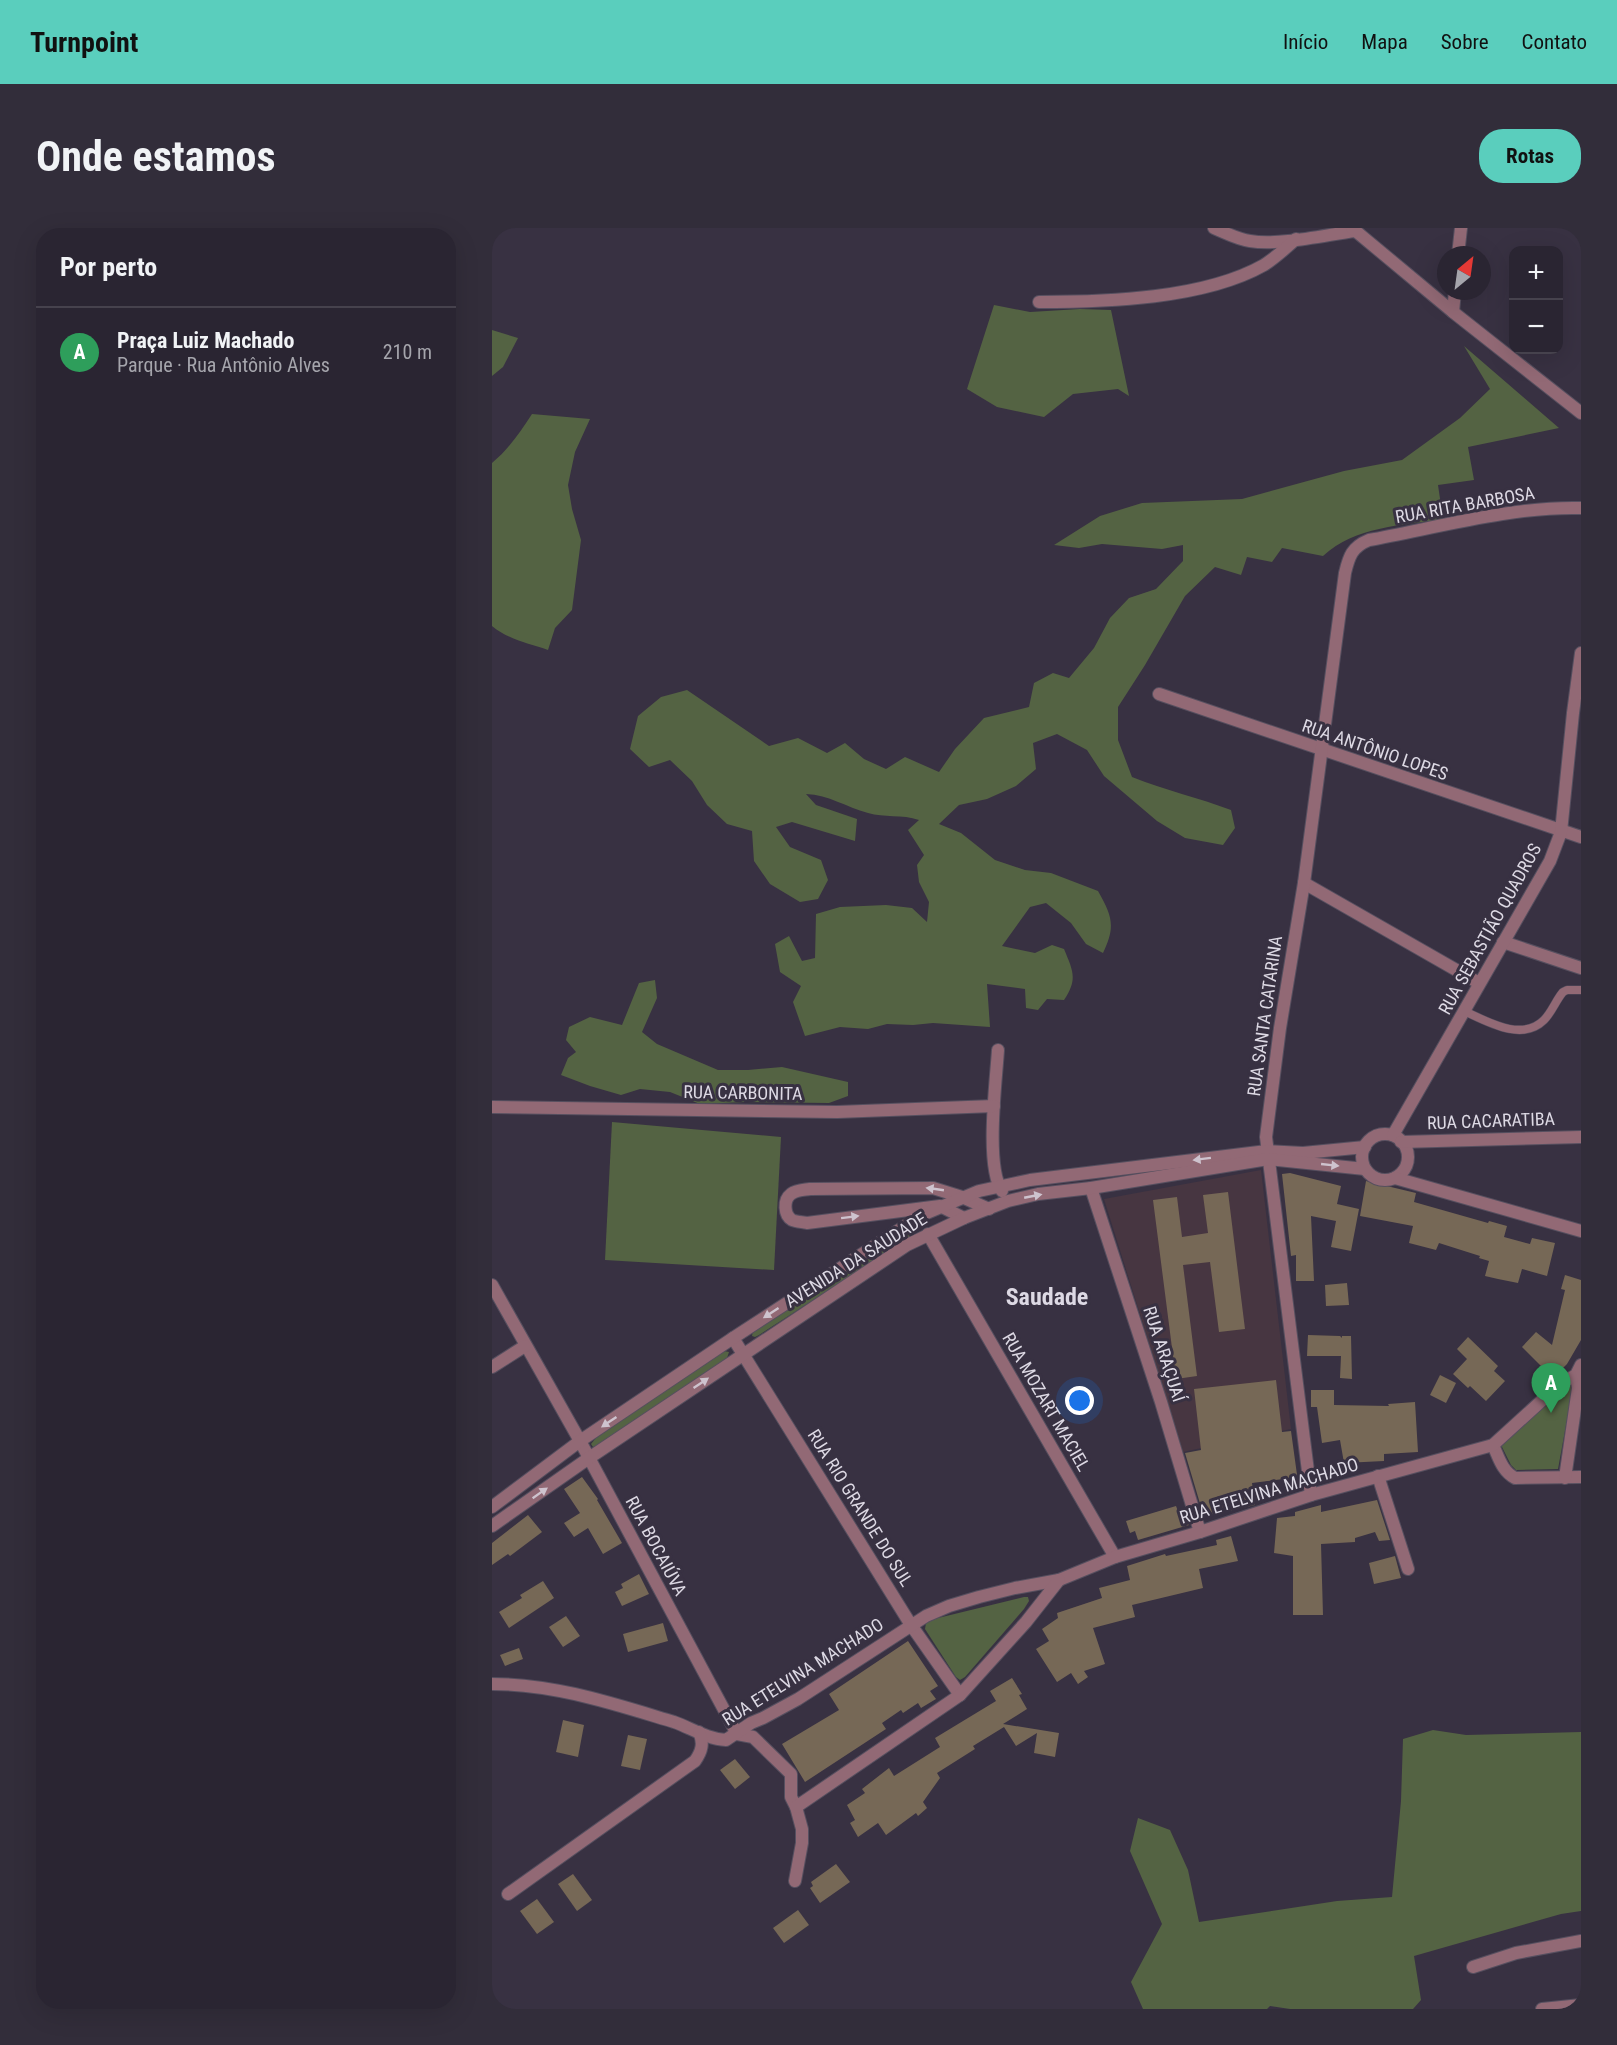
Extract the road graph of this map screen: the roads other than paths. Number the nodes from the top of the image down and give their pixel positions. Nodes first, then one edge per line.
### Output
1 (1214, 228) edge
2 (1461, 228) edge
3 (1354, 229) edge
4 (1296, 239) junction
5 (1459, 246) edge
6 (1454, 300) edge
7 (1039, 302) dead end
8 (1453, 312) junction
9 (1581, 413) edge
10 (1581, 508) edge
11 (1356, 546) joint
12 (1581, 653) edge
13 (1159, 694) dead end
14 (1577, 714) edge
15 (1322, 750) junction
16 (1561, 832) junction
17 (1581, 837) edge
18 (1304, 883) junction
19 (1503, 942) junction
20 (1581, 968) edge
21 (1479, 983) junction
22 (1581, 990) edge
23 (1464, 1011) junction
24 (998, 1050) dead end
25 (994, 1106) junction
26 (492, 1107) edge
27 (1581, 1137) edge
28 (1397, 1138) junction
29 (1365, 1146) junction
30 (1268, 1155) junction
31 (1365, 1169) junction
32 (1395, 1178) junction
33 (998, 1186) junction
34 (1091, 1188) junction
35 (962, 1197) junction
36 (1008, 1201) junction
37 (940, 1206) junction
38 (989, 1209) junction
39 (964, 1218) junction
40 (1581, 1231) edge
41 (928, 1234) junction
42 (492, 1285) edge
43 (734, 1338) junction
44 (525, 1346) junction
45 (743, 1354) junction
46 (492, 1367) edge
47 (1578, 1370) edge
48 (580, 1441) junction
49 (1493, 1445) junction
50 (589, 1458) junction
51 (1378, 1476) junction
52 (1565, 1478) junction
53 (1581, 1478) edge
54 (1311, 1495) junction
55 (492, 1507) edge
56 (492, 1526) edge
57 (1200, 1532) junction
58 (1115, 1557) junction
59 (1408, 1569) dead end
60 (1059, 1580) junction
61 (911, 1625) junction
62 (492, 1684) edge
63 (960, 1695) junction
64 (699, 1732) junction
65 (737, 1734) junction
66 (796, 1807) junction
67 (795, 1881) dead end
68 (508, 1894) dead end
69 (1581, 1941) edge
70 (1473, 1967) dead end
71 (1581, 2005) edge
72 (1542, 2009) edge

1 - 4 street
2 - 5 street
3 - 4 street
3 - 8 street
4 - 7 street
6 - 8 street
8 - 9 street
10 - 11 street, RUA RITA BARBOSA
11 - 15 street, RUA SANTA CATARINA
12 - 14 street, RUA SEBASTIÃO QUADROS
13 - 15 street, RUA ANTÔNIO LOPES
14 - 16 street, RUA SEBASTIÃO QUADROS
15 - 16 street, RUA ANTÔNIO LOPES
15 - 18 street, RUA SANTA CATARINA
16 - 17 street, RUA ANTÔNIO LOPES
16 - 19 street, RUA SEBASTIÃO QUADROS
18 - 21 street
18 - 30 street, RUA SANTA CATARINA
19 - 20 street
19 - 21 street, RUA SEBASTIÃO QUADROS
21 - 23 street, RUA SEBASTIÃO QUADROS
22 - 23 lane
23 - 28 street, RUA SEBASTIÃO QUADROS
24 - 25 street
25 - 26 street, RUA CARBONITA
25 - 33 street
27 - 28 street, RUA CACARATIBA
28 - 29 street
28 - 32 street
29 - 30 street, AVENIDA DA SAUDADE
29 - 31 street
30 -> 31 street, AVENIDA DA SAUDADE
30 -> 33 street, AVENIDA DA SAUDADE
30 - 34 street, AVENIDA DA SAUDADE
30 - 54 street, RUA SANTA CATARINA
31 - 32 street
32 - 40 street
33 - 35 street, AVENIDA DA SAUDADE
33 - 36 street
36 -> 34 street, AVENIDA DA SAUDADE
34 - 57 street, RUA ARAÇUAÍ
35 - 37 street, AVENIDA DA SAUDADE
35 -> 37 street
35 - 38 street
36 - 38 street, AVENIDA DA SAUDADE
37 - 39 street
37 -> 43 street, AVENIDA DA SAUDADE
38 - 39 street, AVENIDA DA SAUDADE
39 - 41 street, AVENIDA DA SAUDADE
41 - 45 street, AVENIDA DA SAUDADE
41 - 58 street, RUA MOZART MACIEL
42 - 44 street, RUA BOCAIÚVA
43 - 45 street, RUA RIO GRANDE DO SUL
43 -> 48 street, AVENIDA DA SAUDADE
44 - 46 street
44 - 48 street, RUA BOCAIÚVA
50 -> 45 street, AVENIDA DA SAUDADE
45 - 61 street, RUA RIO GRANDE DO SUL
47 - 49 street
47 - 52 street
48 - 50 street, RUA BOCAIÚVA
48 - 55 street, AVENIDA DA SAUDADE
49 - 51 street, RUA ETELVINA MACHADO
49 - 52 street
56 -> 50 street, AVENIDA DA SAUDADE
50 - 65 street, RUA BOCAIÚVA
51 - 54 street, RUA ETELVINA MACHADO
51 - 59 street
52 - 53 street
54 - 57 street, RUA ETELVINA MACHADO
57 - 58 street, RUA ETELVINA MACHADO
58 - 60 street, RUA ETELVINA MACHADO
60 - 61 street, RUA ETELVINA MACHADO
60 - 63 street, RUA ETELVINA MACHADO
61 - 63 street, RUA RIO GRANDE DO SUL
61 - 65 street, RUA ETELVINA MACHADO
62 - 64 street, RUA ETELVINA MACHADO
63 - 66 street, RUA ETELVINA MACHADO
64 - 65 street, RUA ETELVINA MACHADO
64 - 68 street
65 - 66 street
66 - 67 street
69 - 70 street
71 - 72 street

